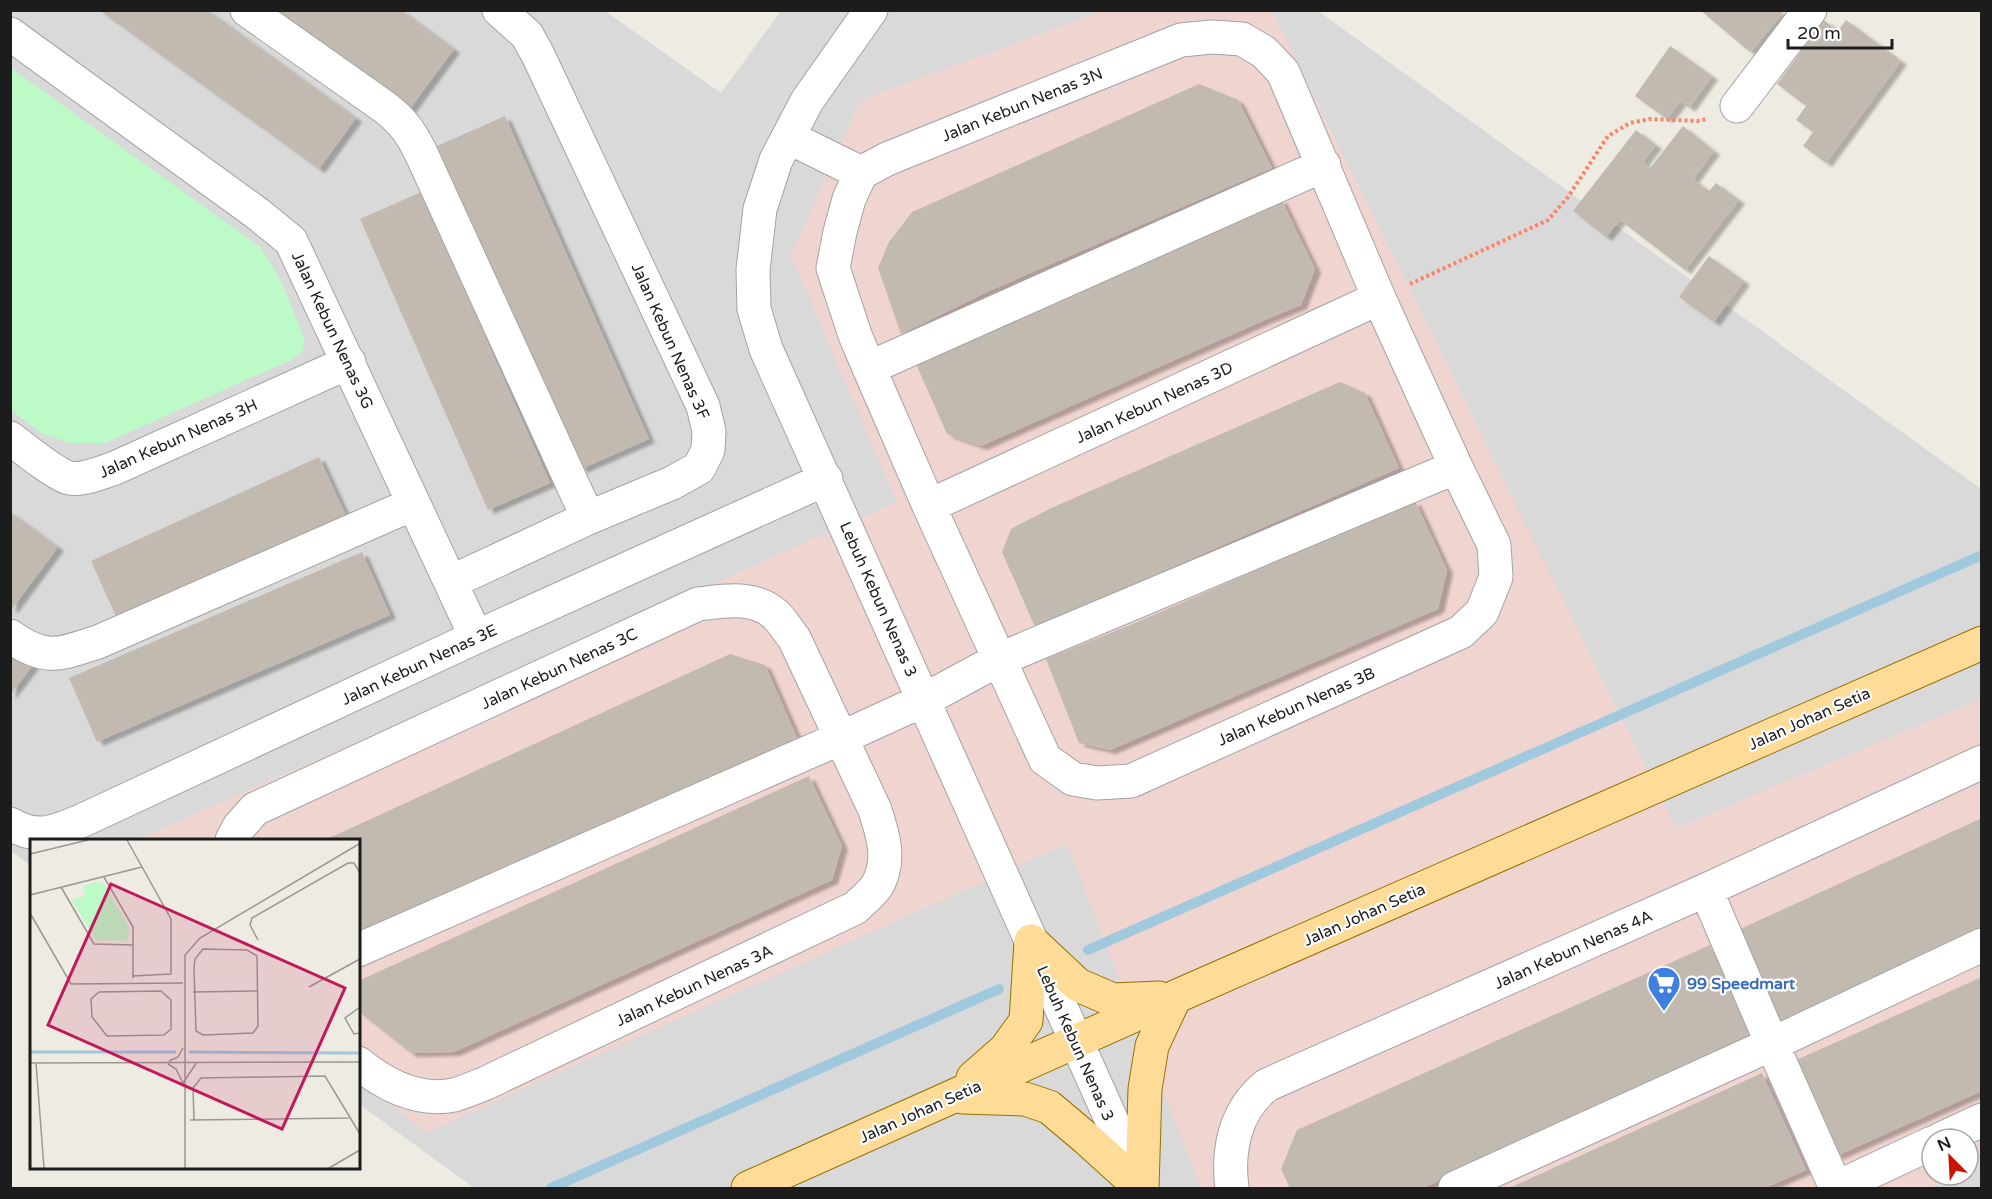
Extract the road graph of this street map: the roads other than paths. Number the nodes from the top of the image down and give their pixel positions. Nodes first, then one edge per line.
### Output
1 (247, 10) edge
2 (499, 10) edge
3 (871, 10) edge
4 (1810, 10) edge
5 (10, 34) edge
6 (1737, 106) road end
7 (788, 137) junction
8 (1324, 165) junction
9 (861, 173) junction
10 (1379, 298) junction
11 (349, 362) junction
12 (869, 368) junction
13 (10, 438) edge
14 (1456, 467) junction
15 (826, 478) junction
16 (413, 504) junction
17 (929, 506) junction
18 (588, 518) junction
19 (451, 582) junction
20 (10, 636) edge
21 (476, 637) junction
22 (1982, 643) edge
23 (998, 660) junction
24 (924, 700) junction
25 (843, 737) junction
26 (1982, 762) edge
27 (10, 824) edge
28 (233, 839) edge
29 (1706, 890) junction
30 (1031, 941) junction
31 (1982, 945) edge
32 (360, 949) edge
33 (1175, 997) junction
34 (1076, 1043) junction
35 (1772, 1044) junction
36 (360, 1064) edge
37 (951, 1096) junction
38 (1982, 1120) edge
39 (1967, 1127) edge
40 (1920, 1149) edge
41 (748, 1188) edge
42 (1142, 1188) edge
43 (1232, 1188) edge
44 (1455, 1188) edge
45 (1836, 1188) edge

1 - 18 street
2 - 18 street, Jalan Kebun Nenas 3F
3 - 7 street, Lebuh Kebun Nenas 3
4 - 6 street
5 - 11 street, Jalan Kebun Nenas 3G
7 - 9 street
7 - 15 street, Lebuh Kebun Nenas 3
8 - 9 street, Jalan Kebun Nenas 3N
8 - 10 street, Jalan Kebun Nenas 3N
8 - 12 street
9 - 12 street
10 - 14 street, Jalan Kebun Nenas 3B
10 - 17 street, Jalan Kebun Nenas 3D
11 - 13 street, Jalan Kebun Nenas 3H
11 - 16 street, Jalan Kebun Nenas 3G
12 - 17 street
14 - 23 street
14 - 23 street, Jalan Kebun Nenas 3B
15 - 21 street, Jalan Kebun Nenas 3E
15 - 24 street, Lebuh Kebun Nenas 3
16 - 19 street, Jalan Kebun Nenas 3G
16 - 20 street
17 - 23 street, Jalan Kebun Nenas 3B
18 - 19 street, Jalan Kebun Nenas 3F
19 - 21 street, Jalan Kebun Nenas 3G
21 - 27 street, Jalan Kebun Nenas 3E
22 - 33 main road, Jalan Johan Setia
23 - 24 street
24 - 25 street
24 - 30 street, Lebuh Kebun Nenas 3
25 - 28 street, Jalan Kebun Nenas 3C
25 - 32 street
25 - 36 street, Jalan Kebun Nenas 3A
26 - 29 street, Jalan Kebun Nenas 4A
29 - 35 street
29 - 43 street, Jalan Kebun Nenas 4A
30 - 33 main road
30 - 34 street, Lebuh Kebun Nenas 3
30 - 37 main road
31 - 35 street
33 - 34 main road, Jalan Johan Setia
33 - 42 main road
34 - 37 main road, Jalan Johan Setia
34 - 42 street, Lebuh Kebun Nenas 3
35 - 44 street
35 - 45 street
37 - 41 main road, Jalan Johan Setia
37 - 42 main road
38 - 39 street
40 - 45 street

